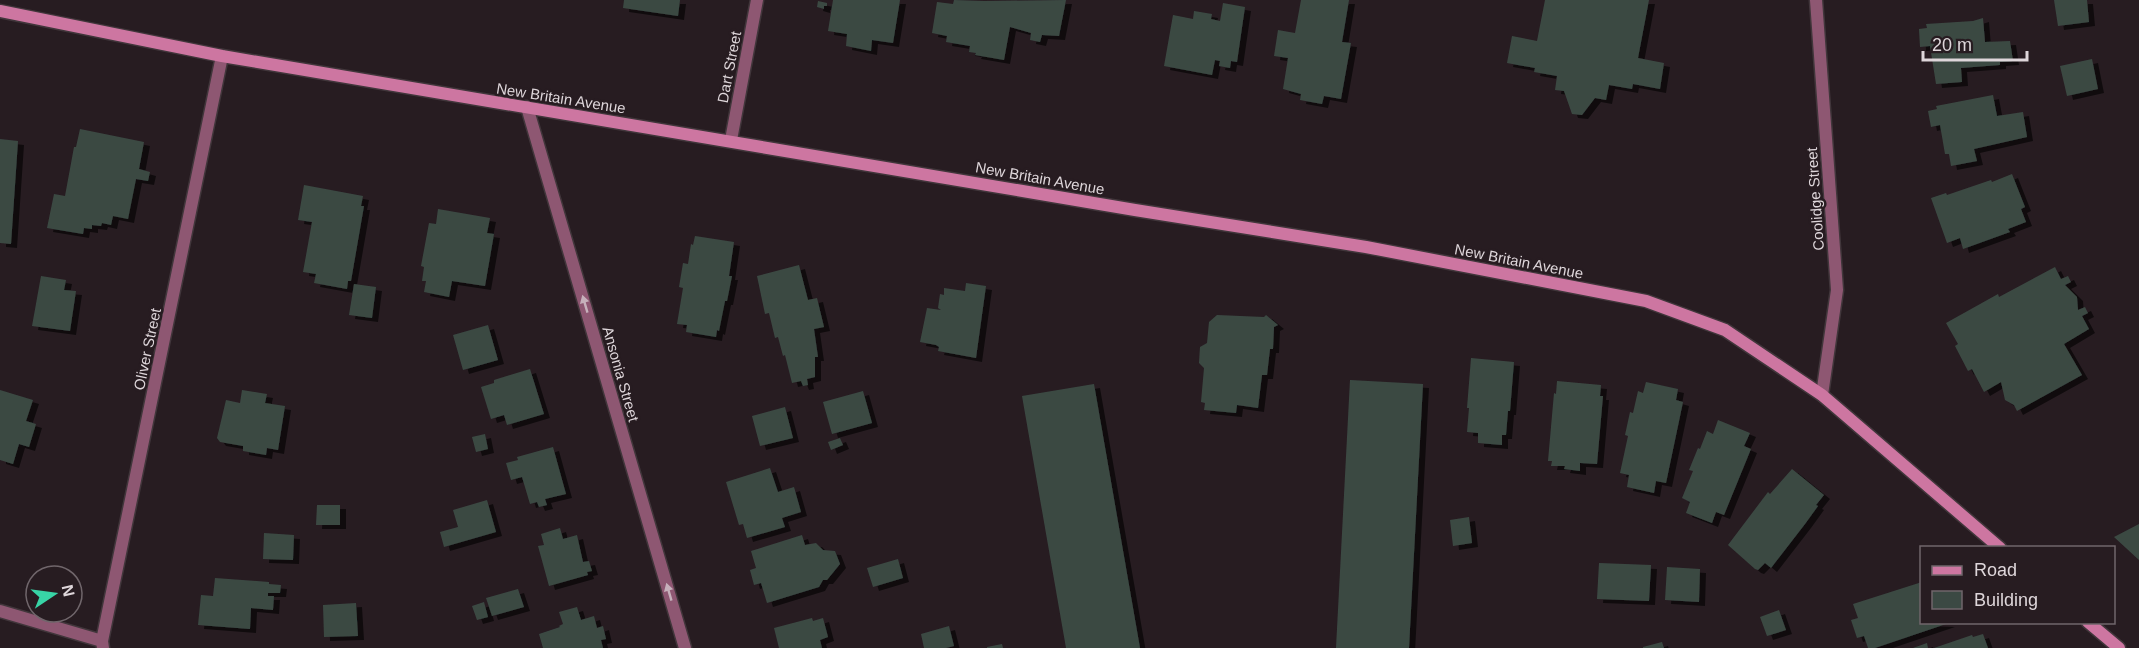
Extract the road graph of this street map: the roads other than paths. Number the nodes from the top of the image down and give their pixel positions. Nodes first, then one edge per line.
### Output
1 (757, 0) edge
2 (1816, 0) edge
3 (0, 11) edge
4 (222, 56) junction
5 (527, 107) junction
6 (731, 140) junction
7 (1822, 395) junction
8 (1998, 546) edge
9 (0, 611) edge
10 (2090, 624) edge
11 (102, 644) edge
12 (685, 648) edge
13 (2119, 648) edge

1 - 6 street, Dart Street
2 - 7 street, Coolidge Street
3 - 4 main road, New Britain Avenue
4 - 5 main road, New Britain Avenue
4 - 11 street, Oliver Street
5 - 6 main road, New Britain Avenue
12 -> 5 street, Ansonia Street
6 - 7 main road, New Britain Avenue
7 - 8 main road, New Britain Avenue
9 - 11 street
10 - 13 main road

